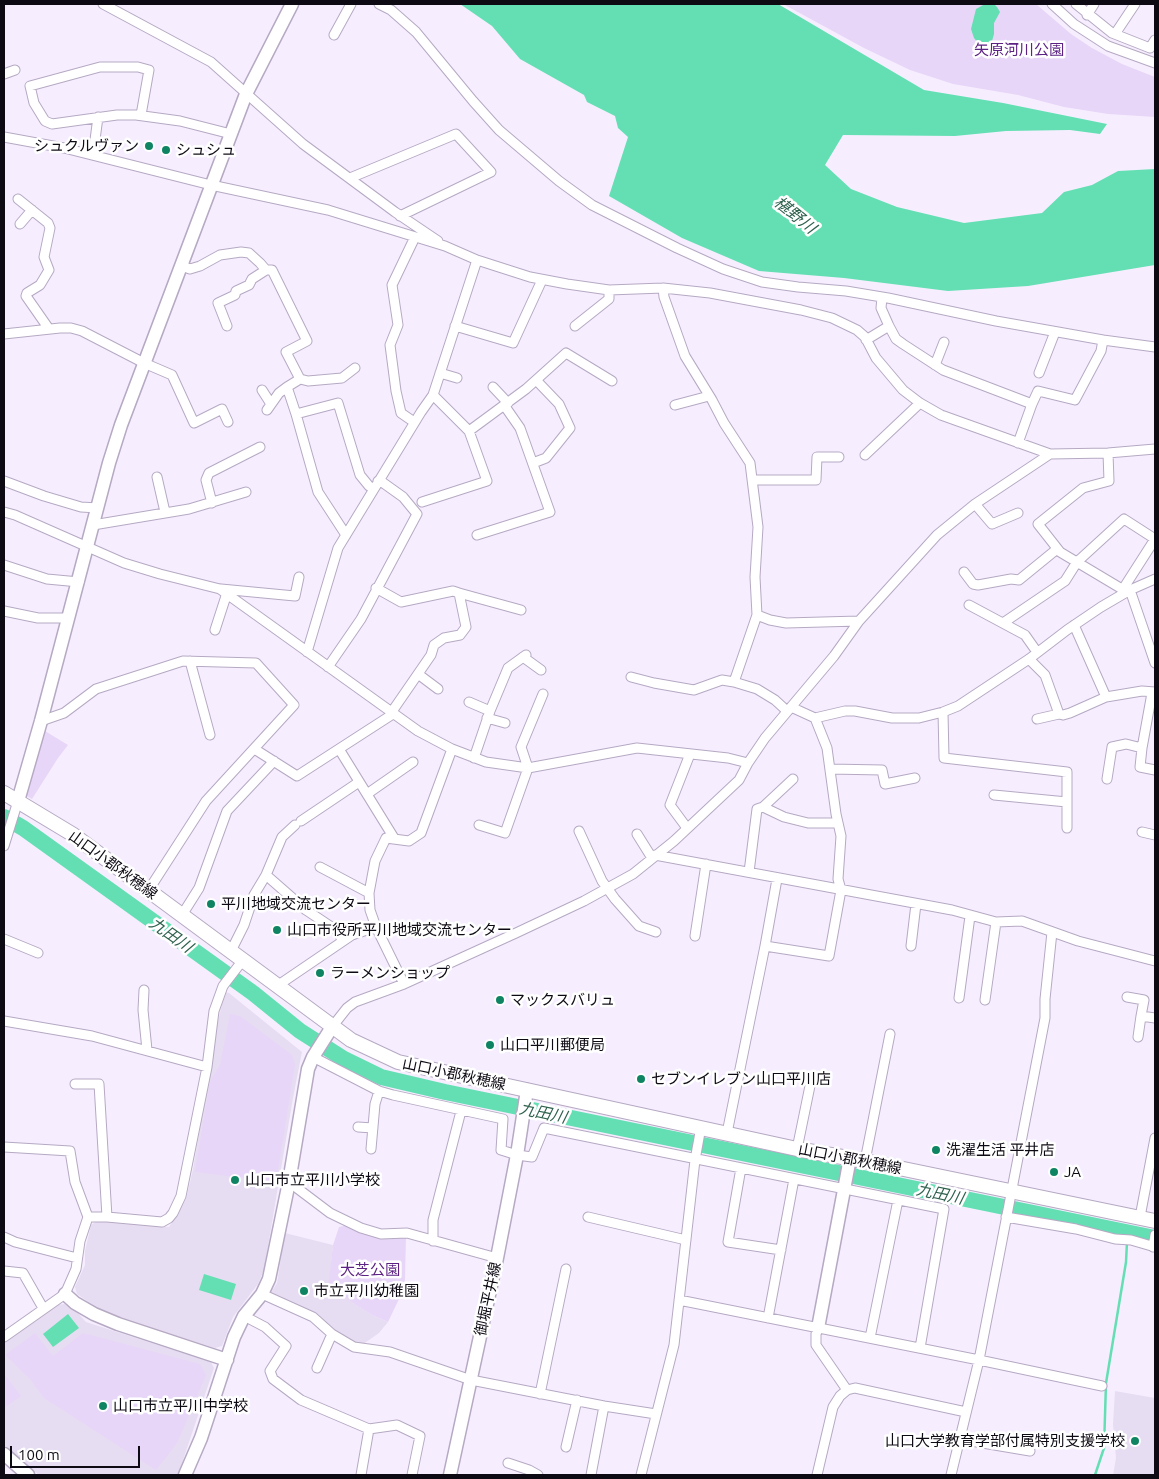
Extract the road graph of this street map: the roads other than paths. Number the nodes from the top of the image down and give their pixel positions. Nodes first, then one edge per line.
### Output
1 (103, 4) edge
2 (292, 4) edge
3 (351, 4) edge
4 (379, 4) edge
5 (1052, 4) edge
6 (1076, 4) edge
7 (1094, 4) edge
8 (1135, 4) edge
9 (1087, 14) junction
10 (1115, 34) junction
11 (334, 35) dead end
12 (1155, 40) edge
13 (1155, 63) edge
14 (16, 70) dead end
15 (4, 74) edge
16 (246, 94) junction
17 (141, 115) junction
18 (98, 117) junction
19 (231, 134) junction
20 (4, 137) edge
21 (93, 155) junction
22 (350, 178) junction
23 (211, 185) junction
24 (18, 199) dead end
25 (32, 210) junction
26 (400, 216) junction
27 (20, 224) dead end
28 (415, 237) junction
29 (445, 246) junction
30 (477, 260) junction
31 (182, 266) junction
32 (266, 270) junction
33 (542, 280) junction
34 (663, 288) junction
35 (609, 290) junction
36 (882, 297) junction
37 (227, 326) dead end
38 (455, 326) junction
39 (575, 326) dead end
40 (889, 326) junction
41 (49, 329) junction
42 (1056, 332) junction
43 (4, 334) edge
44 (866, 340) junction
45 (1103, 340) junction
46 (944, 342) dead end
47 (1155, 347) edge
48 (144, 363) junction
49 (935, 365) junction
50 (355, 368) dead end
51 (440, 373) junction
52 (1039, 373) dead end
53 (457, 378) dead end
54 (300, 379) junction
55 (536, 380) junction
56 (612, 381) dead end
57 (287, 387) junction
58 (493, 387) dead end
59 (262, 390) dead end
60 (433, 395) junction
61 (710, 396) junction
62 (920, 403) junction
63 (506, 404) junction
64 (1032, 404) junction
65 (675, 406) dead end
66 (296, 414) junction
67 (228, 422) dead end
68 (414, 422) junction
69 (469, 432) junction
70 (1018, 443) junction
71 (260, 447) dead end
72 (1155, 449) edge
73 (1108, 453) junction
74 (1050, 454) junction
75 (865, 455) dead end
76 (839, 457) dead end
77 (533, 463) junction
78 (157, 477) dead end
79 (753, 480) junction
80 (4, 481) edge
81 (376, 485) junction
82 (246, 492) dead end
83 (422, 502) dead end
84 (212, 503) junction
85 (975, 504) junction
86 (98, 508) junction
87 (4, 512) edge
88 (165, 512) junction
89 (1018, 513) dead end
90 (94, 525) junction
91 (346, 535) junction
92 (477, 535) dead end
93 (88, 548) junction
94 (1057, 549) junction
95 (1077, 562) junction
96 (4, 565) edge
97 (964, 572) dead end
98 (299, 577) dead end
99 (1155, 579) edge
100 (79, 582) junction
101 (376, 588) junction
102 (1127, 590) junction
103 (224, 591) junction
104 (459, 593) junction
105 (969, 605) dead end
106 (521, 610) dead end
107 (4, 611) edge
108 (757, 615) junction
109 (69, 618) junction
110 (859, 621) junction
111 (1003, 623) junction
112 (1074, 625) junction
113 (215, 630) dead end
114 (307, 652) junction
115 (1036, 652) junction
116 (1029, 659) junction
117 (190, 661) junction
118 (1155, 663) edge
119 (328, 667) junction
120 (541, 670) dead end
121 (418, 674) junction
122 (630, 677) dead end
123 (734, 682) junction
124 (438, 689) dead end
125 (1154, 693) edge
126 (543, 694) dead end
127 (1106, 697) junction
128 (469, 702) dead end
129 (789, 709) junction
130 (943, 712) junction
131 (392, 713) junction
132 (488, 714) junction
133 (1059, 714) junction
134 (815, 718) junction
135 (1037, 719) dead end
136 (42, 721) junction
137 (505, 723) dead end
138 (210, 735) dead end
139 (1142, 748) junction
140 (339, 749) junction
141 (452, 749) junction
142 (256, 750) dead end
143 (690, 754) junction
144 (474, 758) junction
145 (274, 761) junction
146 (413, 762) dead end
147 (748, 762) junction
148 (528, 768) junction
149 (830, 768) junction
150 (1155, 770) edge
151 (916, 778) dead end
152 (793, 779) dead end
153 (1107, 780) dead end
154 (359, 782) junction
155 (4, 793) edge
156 (367, 794) junction
157 (994, 795) dead end
158 (1067, 802) junction
159 (17, 807) junction
160 (762, 807) junction
161 (838, 822) junction
162 (480, 825) dead end
163 (687, 828) junction
164 (1067, 828) dead end
165 (579, 831) dead end
166 (1142, 832) dead end
167 (637, 834) dead end
168 (1155, 835) edge
169 (394, 838) junction
170 (4, 846) edge
171 (654, 857) junction
172 (706, 864) junction
173 (320, 867) dead end
174 (749, 872) junction
175 (266, 875) junction
176 (777, 879) junction
177 (607, 888) junction
178 (841, 890) junction
179 (148, 891) junction
180 (369, 893) junction
181 (916, 904) junction
182 (182, 915) junction
183 (970, 916) junction
184 (996, 922) junction
185 (376, 927) junction
186 (656, 932) dead end
187 (1052, 932) junction
188 (695, 936) dead end
189 (4, 939) edge
190 (342, 942) junction
191 (765, 946) junction
192 (911, 946) dead end
193 (231, 951) junction
194 (38, 953) dead end
195 (1155, 961) edge
196 (239, 964) junction
197 (404, 984) junction
198 (277, 986) junction
199 (144, 990) dead end
200 (1127, 997) dead end
201 (959, 998) dead end
202 (985, 1000) dead end
203 (1141, 1016) junction
204 (1155, 1018) edge
205 (4, 1021) edge
206 (330, 1032) junction
207 (890, 1034) dead end
208 (1138, 1037) dead end
209 (147, 1050) junction
210 (314, 1056) junction
211 (207, 1067) junction
212 (810, 1082) dead end
213 (75, 1084) dead end
214 (379, 1091) junction
215 (526, 1096) junction
216 (461, 1111) junction
217 (358, 1127) dead end
218 (373, 1128) junction
219 (700, 1132) junction
220 (727, 1133) junction
221 (1155, 1138) edge
222 (4, 1147) edge
223 (797, 1148) junction
224 (371, 1150) dead end
225 (517, 1154) junction
226 (696, 1158) junction
227 (865, 1161) junction
228 (849, 1163) junction
229 (741, 1168) junction
230 (794, 1179) junction
231 (289, 1182) junction
232 (845, 1187) junction
233 (1010, 1196) junction
234 (898, 1200) junction
235 (1006, 1215) junction
236 (88, 1217) junction
237 (106, 1217) junction
238 (588, 1217) dead end
239 (1140, 1217) junction
240 (1155, 1221) edge
241 (4, 1237) edge
242 (686, 1240) junction
243 (433, 1241) junction
244 (1154, 1243) edge
245 (781, 1250) junction
246 (78, 1258) junction
247 (497, 1258) junction
248 (566, 1269) dead end
249 (4, 1271) edge
250 (65, 1294) junction
251 (262, 1294) junction
252 (680, 1300) junction
253 (44, 1308) junction
254 (244, 1316) junction
255 (768, 1318) junction
256 (818, 1328) junction
257 (332, 1334) junction
258 (4, 1336) edge
259 (870, 1338) junction
260 (920, 1348) junction
261 (227, 1360) junction
262 (979, 1360) junction
263 (317, 1368) dead end
264 (471, 1380) junction
265 (1102, 1386) dead end
266 (847, 1390) junction
267 (540, 1394) junction
268 (577, 1400) junction
269 (604, 1406) junction
270 (966, 1412) junction
271 (656, 1414) junction
272 (369, 1429) junction
273 (959, 1439) junction
274 (566, 1447) dead end
275 (1030, 1452) dead end
276 (4, 1454) edge
277 (508, 1464) dead end
278 (520, 1471) edge
279 (28, 1475) edge
280 (185, 1475) edge
281 (361, 1475) edge
282 (412, 1475) edge
283 (450, 1475) edge
284 (538, 1475) edge
285 (590, 1475) edge
286 (641, 1475) edge
287 (817, 1475) edge
288 (951, 1475) edge

1 - 16 street
2 - 16 street
3 - 11 street
4 - 36 street
5 - 13 street
6 - 9 street
7 - 9 street
8 - 10 street
9 - 10 street
10 - 12 street
14 - 15 street
16 - 19 street
16 - 22 street
17 - 18 street
17 - 18 street
17 - 19 street
18 - 21 street
19 - 23 street
20 - 21 street
21 - 23 street
22 - 26 street
22 - 26 street
23 - 28 street
23 - 31 street
24 - 25 street
25 - 27 street
25 - 41 street
26 - 29 street
28 - 29 street
28 - 68 street
29 - 30 street
30 - 33 street
30 - 38 street
31 - 32 street
31 - 48 street
32 - 37 street
32 - 54 street
33 - 35 street
33 - 38 street
34 - 35 street
34 - 44 street
34 - 61 street
35 - 39 street
36 - 40 street
36 - 42 street
38 - 51 street
40 - 44 street
40 - 49 street
41 - 43 street
41 - 48 street
42 - 45 street
42 - 52 street
44 - 62 street
45 - 47 street
45 - 64 street
46 - 49 street
48 - 67 street
48 - 86 street
49 - 64 street
50 - 54 street
51 - 53 street
51 - 60 street
54 - 57 street
55 - 56 street
55 - 63 street
55 - 77 street
57 - 59 street
57 - 66 street
58 - 63 street
60 - 68 street
60 - 69 street
61 - 65 street
61 - 79 street
62 - 70 street
62 - 75 street
63 - 69 street
63 - 77 street
64 - 70 street
66 - 81 street
66 - 91 street
68 - 81 street
69 - 83 street
70 - 74 street
71 - 84 street
72 - 73 street
73 - 74 street
73 - 94 street
74 - 85 street
76 - 79 street
77 - 92 street
78 - 88 street
79 - 108 street
80 - 86 street
81 - 91 street
81 - 101 street
82 - 84 street
84 - 88 street
85 - 89 street
85 - 110 street
86 - 90 street
87 - 93 street
88 - 90 street
90 - 93 street
91 - 114 street
93 - 100 street
93 - 103 street
94 - 95 street
94 - 97 street
95 - 102 street
95 - 102 street
95 - 111 street
96 - 100 street
98 - 103 street
99 - 102 street
100 - 109 street
101 - 104 street
101 - 119 street
102 - 112 street
102 - 118 street
103 - 113 street
103 - 114 street
104 - 106 street
104 - 121 street
105 - 111 street
107 - 109 street
108 - 110 street
108 - 123 street
109 - 136 street
110 - 129 street
111 - 115 street
112 - 115 street
112 - 127 street
114 - 119 street
115 - 116 street
116 - 130 street
116 - 133 street
117 - 136 street
117 - 138 street
117 - 179 street
119 - 131 street
120 - 132 street
121 - 124 street
121 - 131 street
122 - 123 street
123 - 129 street
125 - 127 street
125 - 139 street
126 - 148 street
127 - 133 street
128 - 132 street
129 - 134 street
129 - 147 street
130 - 134 street
130 - 158 street
131 - 140 street
131 - 141 street
132 - 137 street
132 - 144 street
133 - 135 street
134 - 149 street
136 - 159 street
139 - 150 street
139 - 153 street
140 - 145 street
140 - 154 street
141 - 144 street
141 - 169 street
142 - 145 street
143 - 147 street
143 - 148 street
143 - 163 street
144 - 148 street
145 - 182 street
146 - 156 street
147 - 163 street
148 - 162 street
149 - 151 street
149 - 161 street
152 - 160 street
154 - 156 street
154 - 175 street
155 - 159 main road, 山口小郡秋穂線
156 - 169 street
157 - 158 street
158 - 164 street
159 - 170 street
159 - 179 main road, 山口小郡秋穂線
160 - 161 street
160 - 174 street
161 - 178 street
163 - 171 street
165 - 177 street
166 - 168 street
167 - 171 street
169 - 180 street
171 - 172 street
171 - 177 street
172 - 174 street
172 - 188 street
173 - 180 street
174 - 176 street
175 - 190 street
175 - 193 street
176 - 178 street
176 - 191 street
177 - 186 street
177 - 197 street
178 - 181 street
178 - 191 street
179 - 182 main road, 山口小郡秋穂線
180 - 185 street
181 - 183 street
181 - 192 street
182 - 193 main road, 山口小郡秋穂線
183 - 184 street
183 - 201 street
184 - 187 street
184 - 202 street
185 - 190 street
185 - 197 street
187 - 195 street
187 - 233 street
189 - 194 street
190 - 198 street
191 - 220 street
193 - 196 main road, 山口小郡秋穂線
196 - 198 main road, 山口小郡秋穂線
196 - 211 street
197 - 206 street
198 - 206 main road, 山口小郡秋穂線
199 - 209 street
200 - 203 street
203 - 204 street
203 - 208 street
205 - 209 street
206 - 210 street
206 - 215 main road, 山口小郡秋穂線
207 - 227 street
209 - 211 street
210 - 214 street
210 - 231 street
211 - 237 street
212 - 223 street
213 - 237 street
214 - 216 street
214 - 218 street
215 - 219 main road, 山口小郡秋穂線
215 - 225 street, 御堀平井線
216 - 225 street
216 - 243 street
217 - 218 street
218 - 224 street
219 - 220 main road, 山口小郡秋穂線
219 - 226 street
220 - 223 main road, 山口小郡秋穂線
221 - 239 street
222 - 236 street
223 - 228 main road, 山口小郡秋穂線
225 - 226 street
225 - 247 street, 御堀平井線
226 - 229 street
226 - 242 street
227 - 228 main road, 山口小郡秋穂線
227 - 233 main road, 山口小郡秋穂線
228 - 232 street
229 - 230 street
229 - 245 street
230 - 232 street
230 - 245 street
231 - 243 street
231 - 251 street
232 - 234 street
232 - 256 street
233 - 235 street
233 - 239 main road, 山口小郡秋穂線
234 - 259 street
234 - 260 street
235 - 244 street
235 - 262 street
236 - 237 street
236 - 246 street
238 - 242 street
239 - 240 main road, 山口小郡秋穂線
241 - 246 street
242 - 252 street
243 - 247 street
245 - 255 street
246 - 250 street
247 - 264 street, 御堀平井線
248 - 267 street
249 - 253 street
250 - 253 street
250 - 261 street
251 - 254 street
251 - 257 street
252 - 255 street
252 - 271 street
253 - 258 street
254 - 261 street
254 - 272 street
255 - 256 street
256 - 259 street
256 - 266 street
257 - 263 street
257 - 264 street
259 - 260 street
260 - 262 street
261 - 280 street
262 - 265 street
262 - 270 street
264 - 267 street
264 - 283 street, 御堀平井線
266 - 270 street
266 - 287 street
267 - 268 street
268 - 269 street
268 - 274 street
269 - 271 street
269 - 285 street
270 - 273 street
271 - 286 street
272 - 281 street
272 - 282 street
273 - 275 street
273 - 288 street
276 - 279 street
277 - 278 street
278 - 284 street

